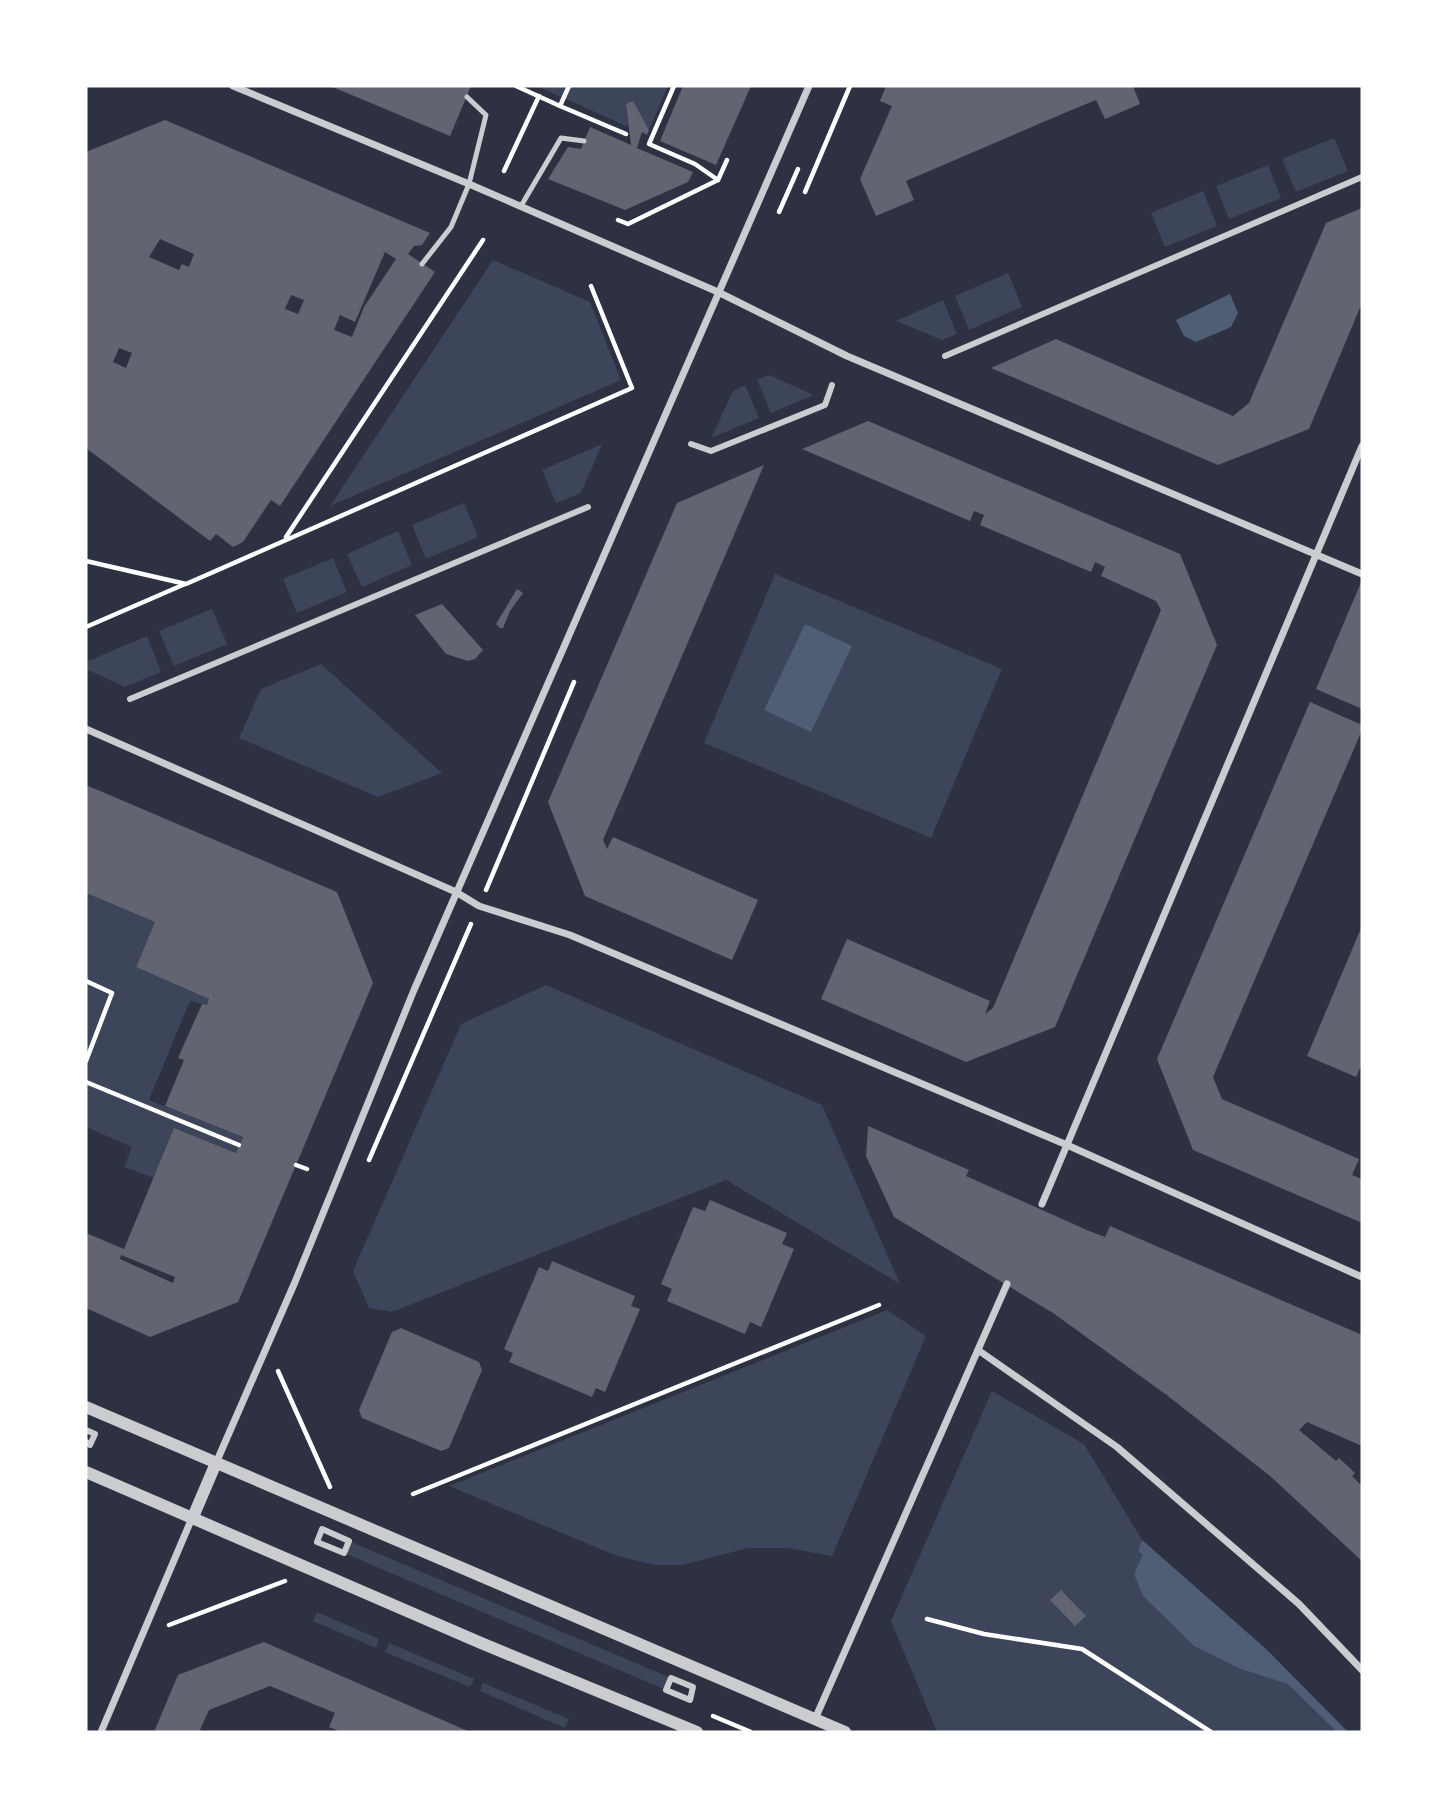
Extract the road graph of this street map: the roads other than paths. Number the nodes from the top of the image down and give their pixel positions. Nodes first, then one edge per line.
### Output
1 (233, 86) edge
2 (809, 86) edge
3 (467, 97) dead end
4 (584, 141) dead end
5 (1362, 177) edge
6 (468, 184) junction
7 (521, 206) junction
8 (422, 264) dead end
9 (718, 292) junction
10 (945, 356) dead end
11 (832, 385) dead end
12 (691, 444) dead end
13 (1362, 446) edge
14 (588, 507) dead end
15 (1317, 555) junction
16 (1362, 574) edge
17 (130, 699) dead end
18 (86, 729) edge
19 (456, 892) junction
20 (1068, 1145) junction
21 (1042, 1204) dead end
22 (1362, 1278) edge
23 (1007, 1284) dead end
24 (978, 1350) junction
25 (86, 1407) edge
26 (86, 1430) edge
27 (86, 1443) edge
28 (216, 1462) junction
29 (86, 1472) edge
30 (192, 1517) junction
31 (349, 1541) joint
32 (1362, 1670) edge
33 (815, 1719) junction
34 (102, 1732) edge
35 (697, 1732) edge
36 (809, 1732) edge
37 (845, 1732) edge

1 - 6 street
2 - 9 street
3 - 6 lane
4 - 7 lane
5 - 10 street
6 - 7 street
6 - 8 lane
7 - 9 street
9 - 15 street
9 - 19 street
11 - 12 street
13 - 15 street
14 - 17 street
15 - 16 street
15 - 20 street
18 - 19 street
19 - 20 street
19 - 28 street
20 - 21 street
20 - 22 street
23 - 24 street
24 - 32 street
24 - 33 street
25 - 28 street
26 - 27 street
28 - 30 street
28 - 33 street
29 - 30 street
30 - 34 street
30 - 35 street
31 - 31 street
33 - 36 street
33 - 37 street

